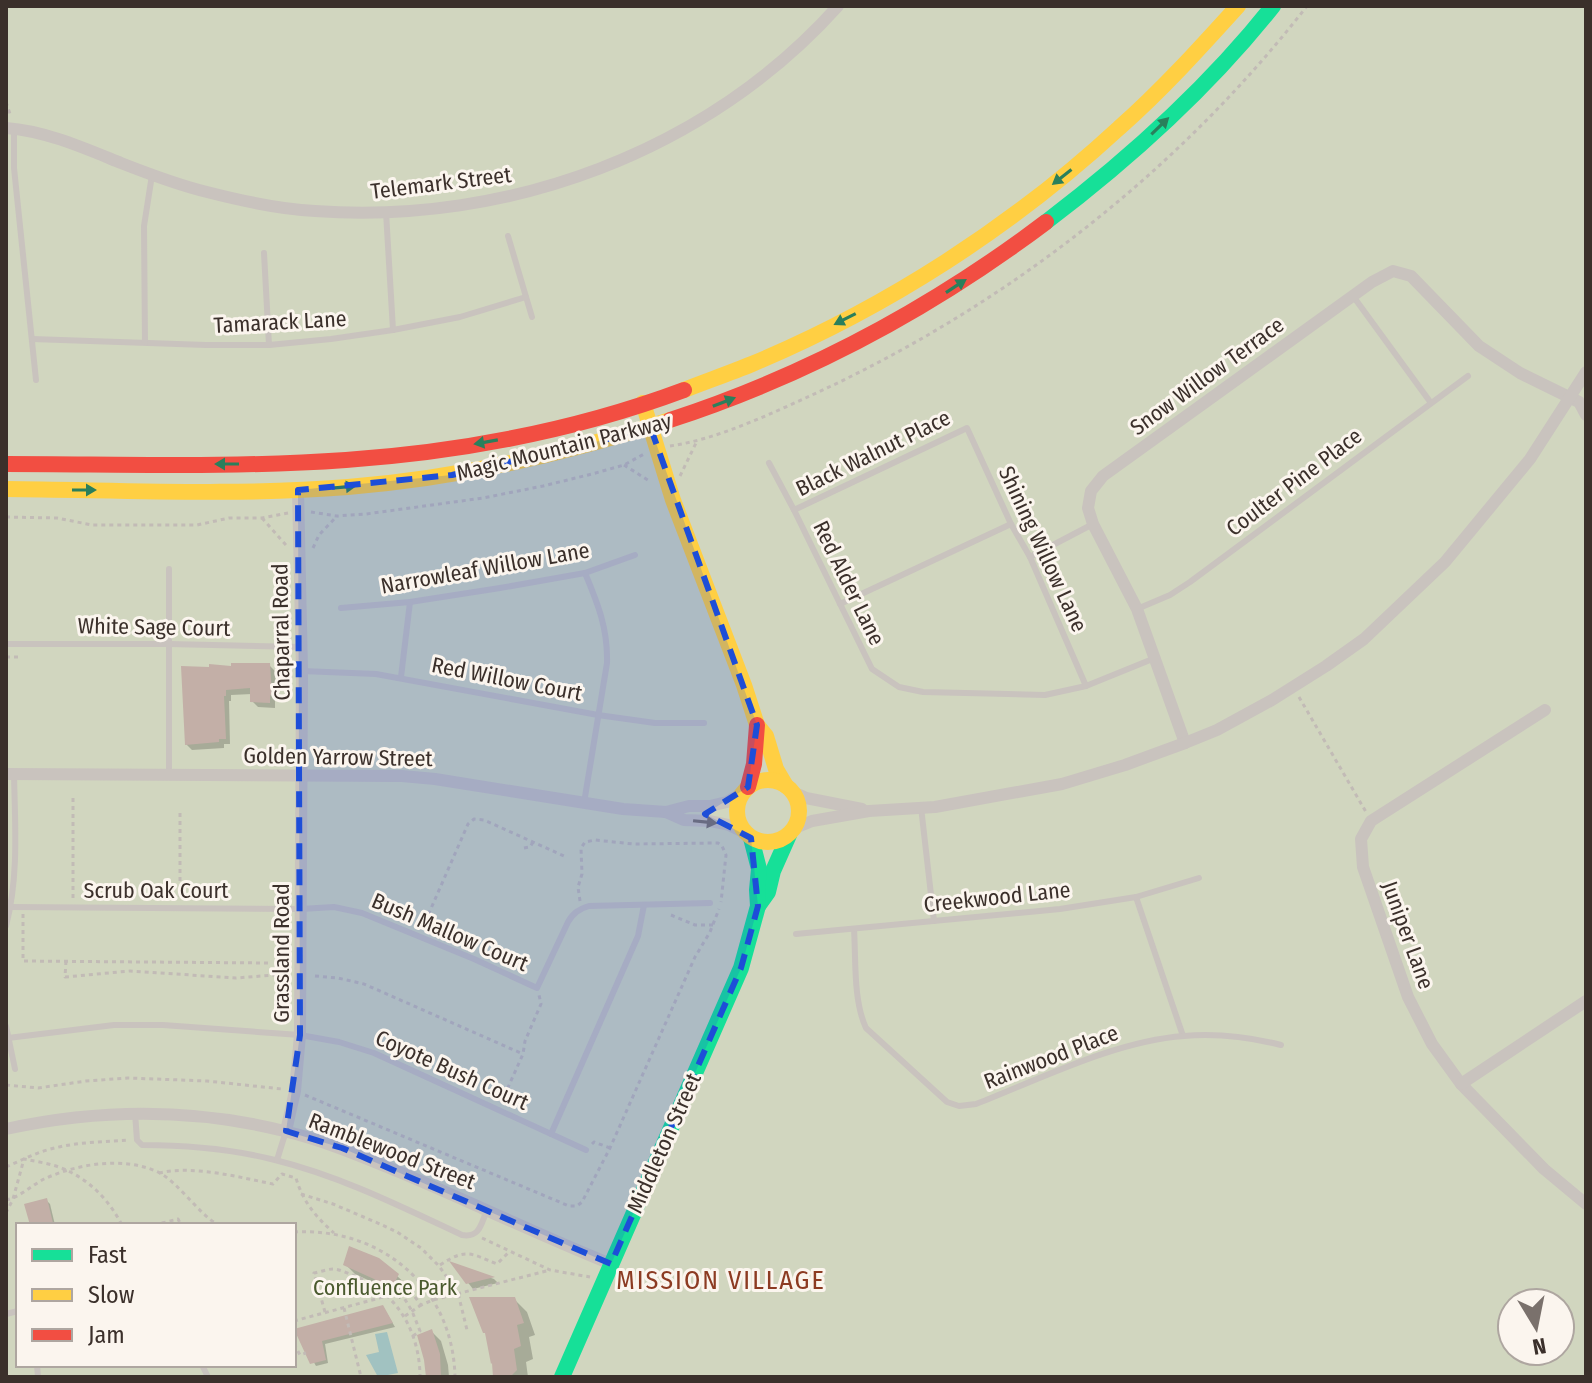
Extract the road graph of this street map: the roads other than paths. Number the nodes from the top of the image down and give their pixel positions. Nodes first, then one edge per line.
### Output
1 (838, 6) edge
2 (1238, 6) edge
3 (1273, 6) edge
4 (10, 128) edge
5 (152, 175) junction
6 (386, 212) junction
7 (508, 236) dead end
8 (264, 253) dead end
9 (1353, 296) junction
10 (526, 297) junction
11 (532, 317) dead end
12 (393, 330) junction
13 (32, 339) junction
14 (145, 342) junction
15 (269, 345) junction
16 (1586, 372) edge
17 (1468, 376) dead end
18 (36, 380) dead end
19 (1578, 399) edge
20 (643, 403) junction
21 (1431, 403) junction
22 (1586, 415) edge
23 (967, 428) joint
24 (651, 429) junction
25 (769, 463) dead end
26 (6, 464) edge
27 (6, 489) edge
28 (298, 490) junction
29 (794, 510) junction
30 (1011, 524) junction
31 (1093, 524) junction
32 (635, 555) dead end
33 (1030, 557) junction
34 (169, 569) dead end
35 (585, 573) junction
36 (410, 602) junction
37 (840, 604) junction
38 (341, 608) dead end
39 (1137, 609) junction
40 (6, 644) edge
41 (169, 644) junction
42 (302, 647) junction
43 (1155, 658) junction
44 (302, 671) junction
45 (401, 677) junction
46 (1086, 686) junction
47 (1545, 710) dead end
48 (598, 715) junction
49 (704, 723) dead end
50 (757, 725) junction
51 (1185, 743) junction
52 (10, 774) edge
53 (169, 775) junction
54 (301, 775) junction
55 (789, 789) junction
56 (745, 790) junction
57 (584, 803) junction
58 (921, 807) junction
59 (869, 811) junction
60 (666, 812) junction
61 (792, 831) junction
62 (747, 835) junction
63 (1199, 878) dead end
64 (1136, 897) junction
65 (710, 903) dead end
66 (644, 905) junction
67 (758, 906) junction
68 (11, 907) junction
69 (301, 909) junction
70 (934, 921) junction
71 (6, 926) edge
72 (854, 929) junction
73 (796, 934) dead end
74 (1586, 1001) edge
75 (6, 1026) edge
76 (300, 1035) junction
77 (1183, 1036) junction
78 (8, 1038) junction
79 (1281, 1045) dead end
80 (15, 1069) dead end
81 (1461, 1084) junction
82 (135, 1113) junction
83 (6, 1129) edge
84 (286, 1131) junction
85 (551, 1134) junction
86 (586, 1150) road end
87 (277, 1160) junction
88 (1586, 1204) edge
89 (487, 1210) junction
90 (611, 1264) junction
91 (562, 1377) edge

1 - 6 street, Telemark Street
2 -> 20 street, Magic Mountain Parkway
24 -> 3 street, Magic Mountain Parkway
4 - 5 street, Telemark Street
4 - 13 lane
5 - 6 street, Telemark Street
5 - 14 lane
6 - 12 lane
7 - 10 lane
8 - 15 lane
9 - 19 street, Snow Willow Terrace
9 - 21 lane
9 - 31 street, Snow Willow Terrace
10 - 11 lane
10 - 12 lane, Tamarack Lane
12 - 15 lane, Tamarack Lane
13 - 14 lane, Tamarack Lane
13 - 18 lane
14 - 15 lane, Tamarack Lane
16 - 19 street
17 - 21 lane, Coulter Pine Place
19 - 22 street
19 - 51 street
20 - 24 street
20 -> 26 street, Magic Mountain Parkway
21 - 39 lane, Coulter Pine Place
23 - 29 lane, Black Walnut Place
23 - 30 lane, Shining Willow Lane
28 -> 24 street, Magic Mountain Parkway
24 - 50 street
25 - 29 lane, Red Alder Lane
27 -> 28 street, Magic Mountain Parkway
28 - 42 street, Chaparral Road
29 - 37 lane, Red Alder Lane
30 - 33 lane, Shining Willow Lane
30 - 37 lane
31 - 33 lane
31 - 39 street
32 - 35 lane, Narrowleaf Willow Lane
33 - 46 lane, Shining Willow Lane
34 - 41 lane
35 - 36 lane, Narrowleaf Willow Lane
35 - 48 lane
36 - 38 lane, Narrowleaf Willow Lane
36 - 45 lane
37 - 46 lane, Red Alder Lane
39 - 43 street
40 - 41 lane, White Sage Court
41 - 42 lane, White Sage Court
41 - 53 lane
42 - 44 street, Chaparral Road
43 - 46 lane, Red Alder Lane
43 - 51 street
44 - 45 lane, Red Willow Court
44 - 54 street, Chaparral Road
45 - 48 lane, Red Willow Court
47 - 81 street, Juniper Lane
48 - 49 lane, Red Willow Court
48 - 57 lane
50 - 55 street
50 - 56 street
51 - 58 street
52 - 53 street, Golden Yarrow Street
52 - 68 lane
53 - 54 street, Golden Yarrow Street
54 - 57 street, Golden Yarrow Street
54 - 69 street, Grassland Road
55 - 56 street
55 - 59 street
55 - 61 street
56 - 60 street, Golden Yarrow Street
56 - 62 street
57 - 60 street, Golden Yarrow Street
58 - 59 street
58 - 70 lane
59 - 61 street
60 -> 62 street, Golden Yarrow Street
61 - 62 street
61 - 67 street, Middleton Street
62 - 67 street, Middleton Street
63 - 64 lane, Creekwood Lane
64 - 70 lane, Creekwood Lane
64 - 77 lane
65 - 66 lane
66 - 69 lane, Bush Mallow Court
66 - 85 lane
67 - 90 street, Middleton Street
68 - 69 lane, Scrub Oak Court
68 - 71 lane
69 - 76 street, Grassland Road
70 - 72 lane, Creekwood Lane
72 - 73 lane, Creekwood Lane
72 - 77 lane, Rainwood Place
74 - 81 street
75 - 78 lane
76 - 78 lane, Coyote Bush Court
76 - 84 street, Grassland Road
76 - 85 lane, Coyote Bush Court
77 - 79 lane, Rainwood Place
78 - 80 lane
81 - 88 street, Juniper Lane
82 - 83 street, Ramblewood Street
82 - 84 street, Ramblewood Street
82 - 87 lane
84 - 87 lane
84 - 89 street, Ramblewood Street
85 - 86 lane, Coyote Bush Court
87 - 89 lane
89 - 90 street, Ramblewood Street
90 - 91 street, Middleton Street

